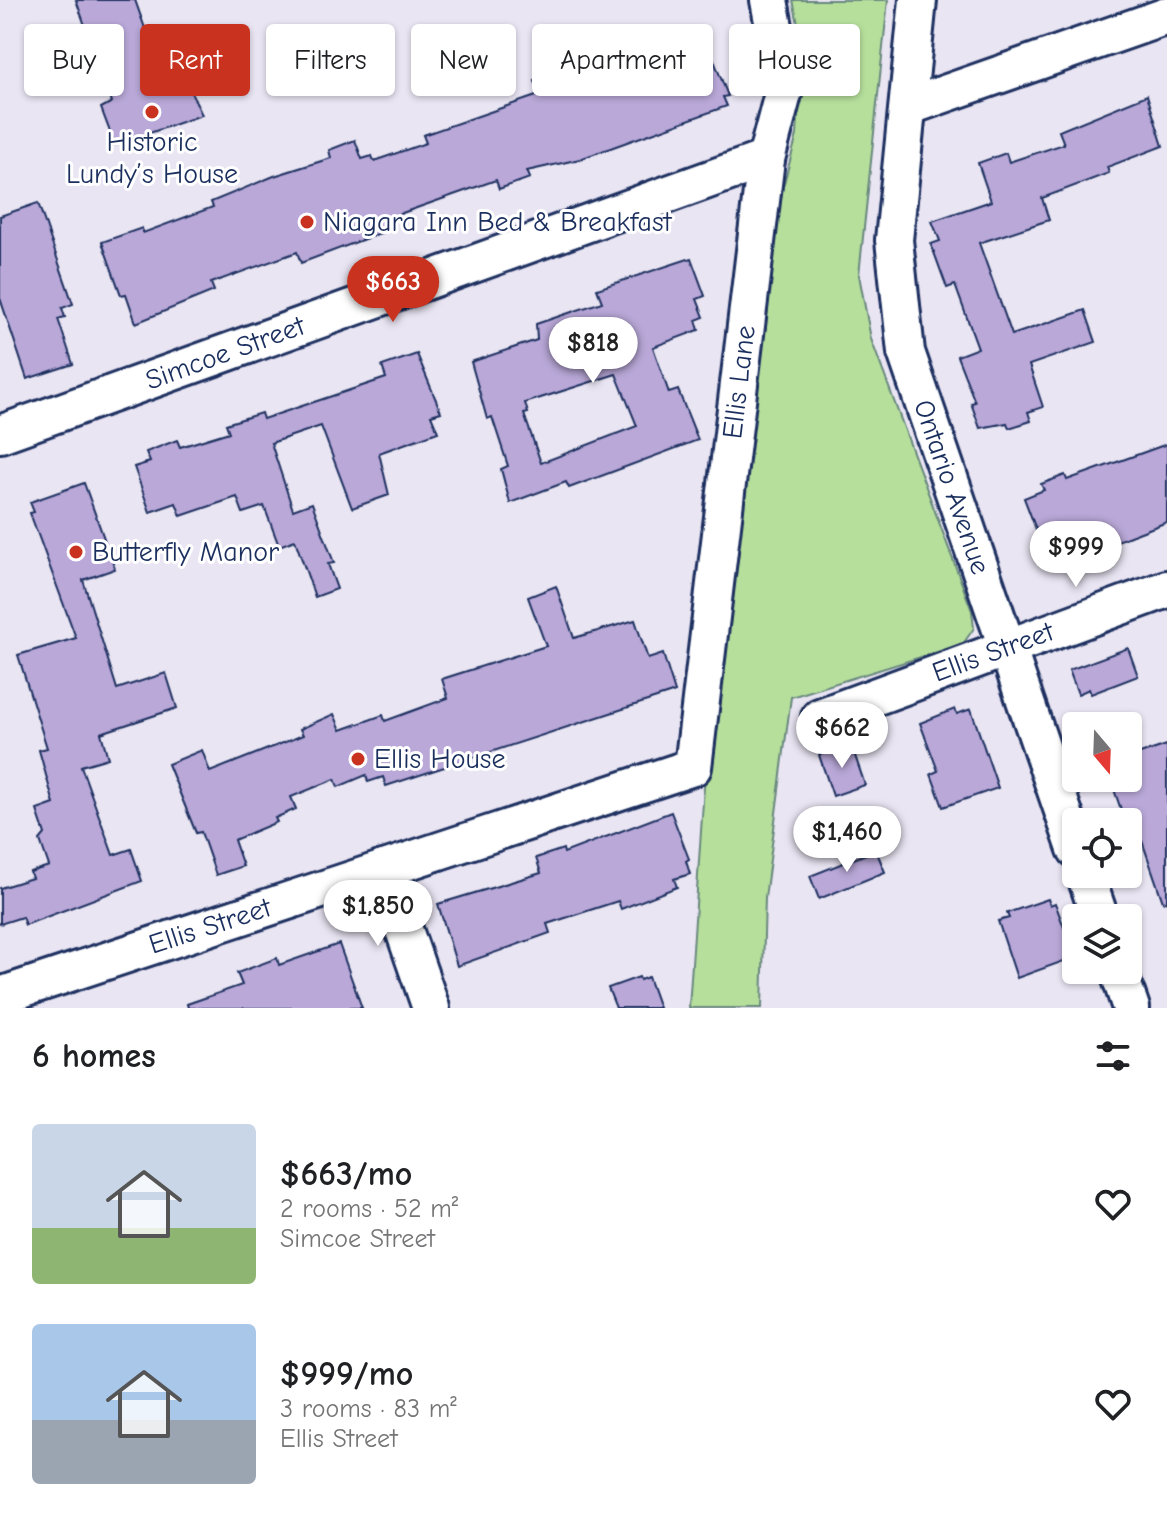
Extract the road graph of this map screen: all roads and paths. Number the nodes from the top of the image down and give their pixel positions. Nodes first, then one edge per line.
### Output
1 (769, 0) edge
2 (918, 0) edge
3 (1167, 16) edge
4 (910, 106) junction
5 (766, 159) junction
6 (0, 434) edge
7 (1167, 589) edge
8 (1006, 647) junction
9 (820, 717) dead end
10 (693, 767) joint
11 (1062, 809) edge
12 (383, 869) junction
13 (1123, 984) edge
14 (0, 996) edge
15 (431, 1008) edge
16 (1131, 1008) edge

1 - 5 street, Ellis Lane
2 - 4 street, Ontario Avenue
3 - 4 street
4 - 8 street, Ontario Avenue
5 - 6 street, Simcoe Street
5 - 10 street, Ellis Lane
7 - 8 street, Ellis Street
8 - 9 street, Ellis Street
8 - 11 street, Ontario Avenue
10 - 12 street, Ellis Street
12 - 14 street, Ellis Street
12 - 15 street
13 - 16 street

